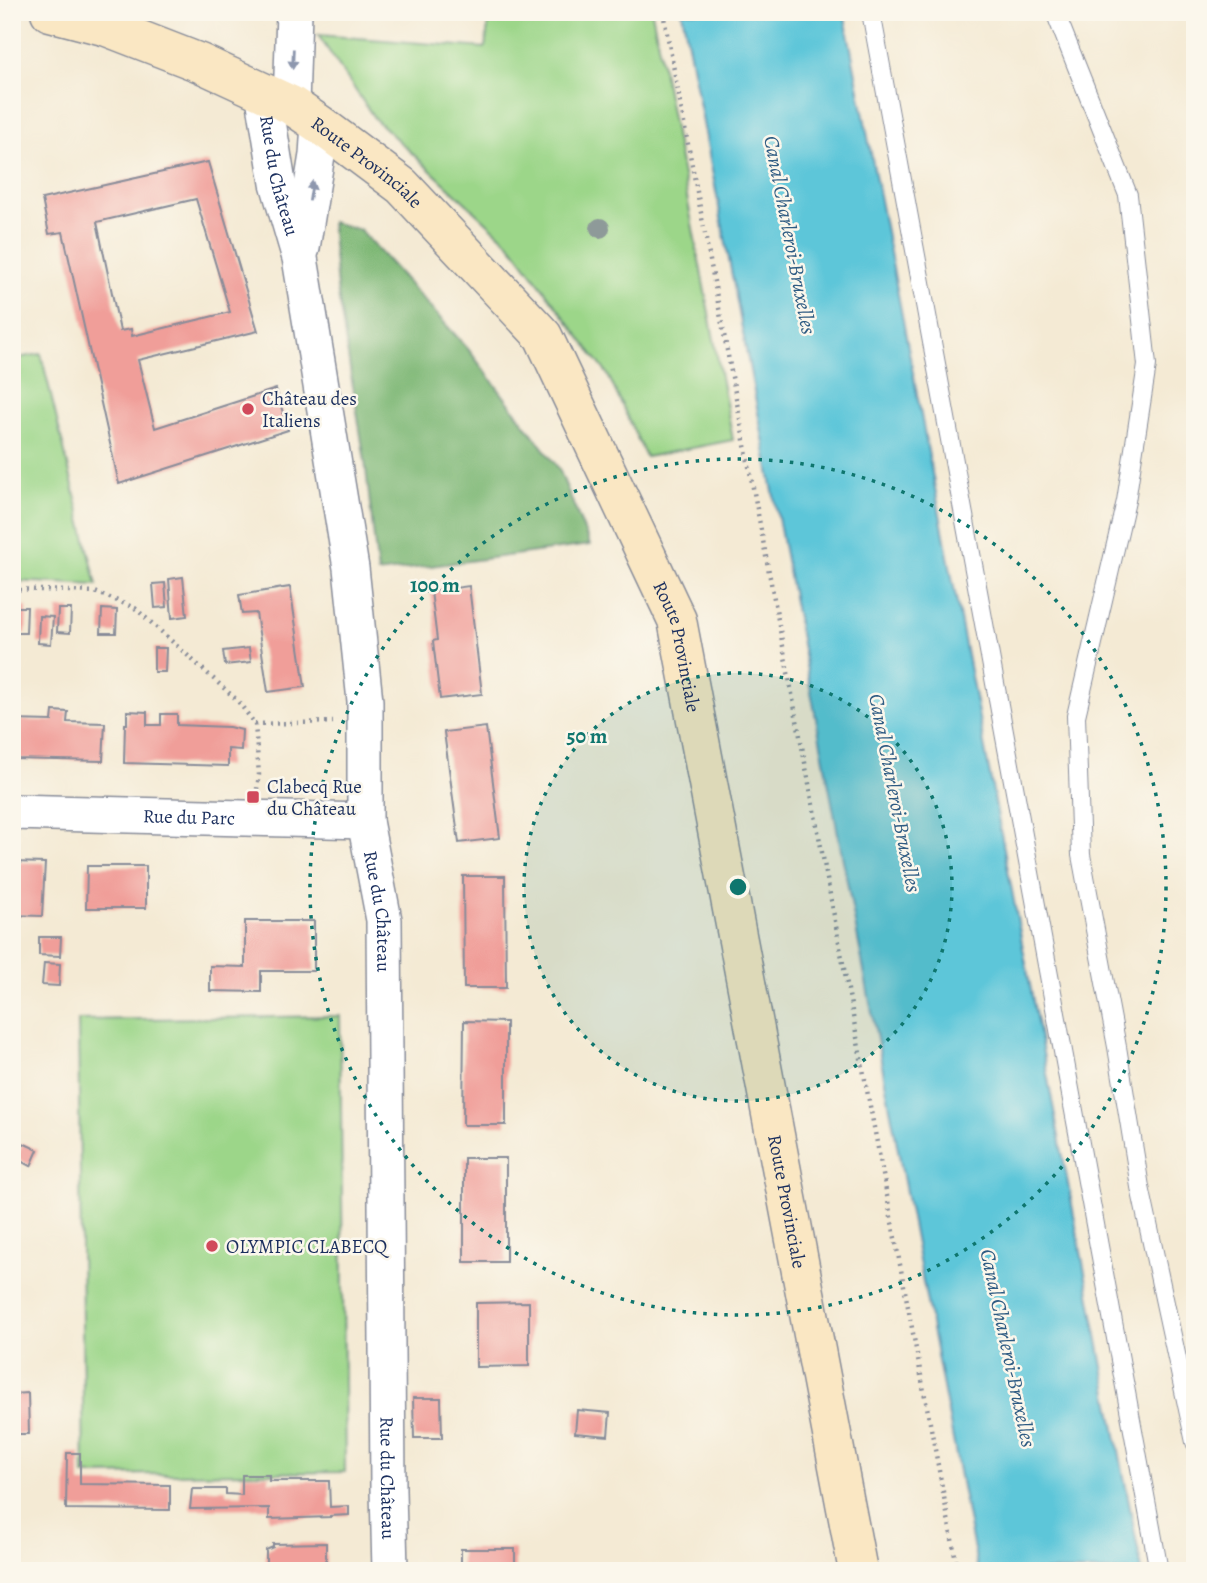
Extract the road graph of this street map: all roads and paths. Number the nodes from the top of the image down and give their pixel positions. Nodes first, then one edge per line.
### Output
1 (50, 12) edge
2 (294, 12) edge
3 (663, 12) edge
4 (871, 12) edge
5 (1055, 12) edge
6 (291, 106) junction
7 (300, 258) junction
8 (12, 589) edge
9 (365, 722) junction
10 (255, 724) junction
11 (12, 812) edge
12 (253, 818) junction
13 (365, 821) junction
14 (1195, 1442) edge
15 (390, 1571) edge
16 (858, 1571) edge
17 (958, 1571) edge
18 (1159, 1571) edge

1 - 6 main road, Route Provinciale
2 -> 6 street, Rue du Château
3 - 17 path
4 - 18 lane
5 - 14 lane
6 - 7 street, Rue du Château
7 -> 6 street, Rue du Château
6 - 16 main road, Route Provinciale
7 - 9 street, Rue du Château
8 - 10 path
9 - 10 path
9 - 13 street, Rue du Château
10 - 12 path
11 - 12 street, Rue du Parc
12 - 13 street, Rue du Parc
13 - 15 street, Rue du Château

